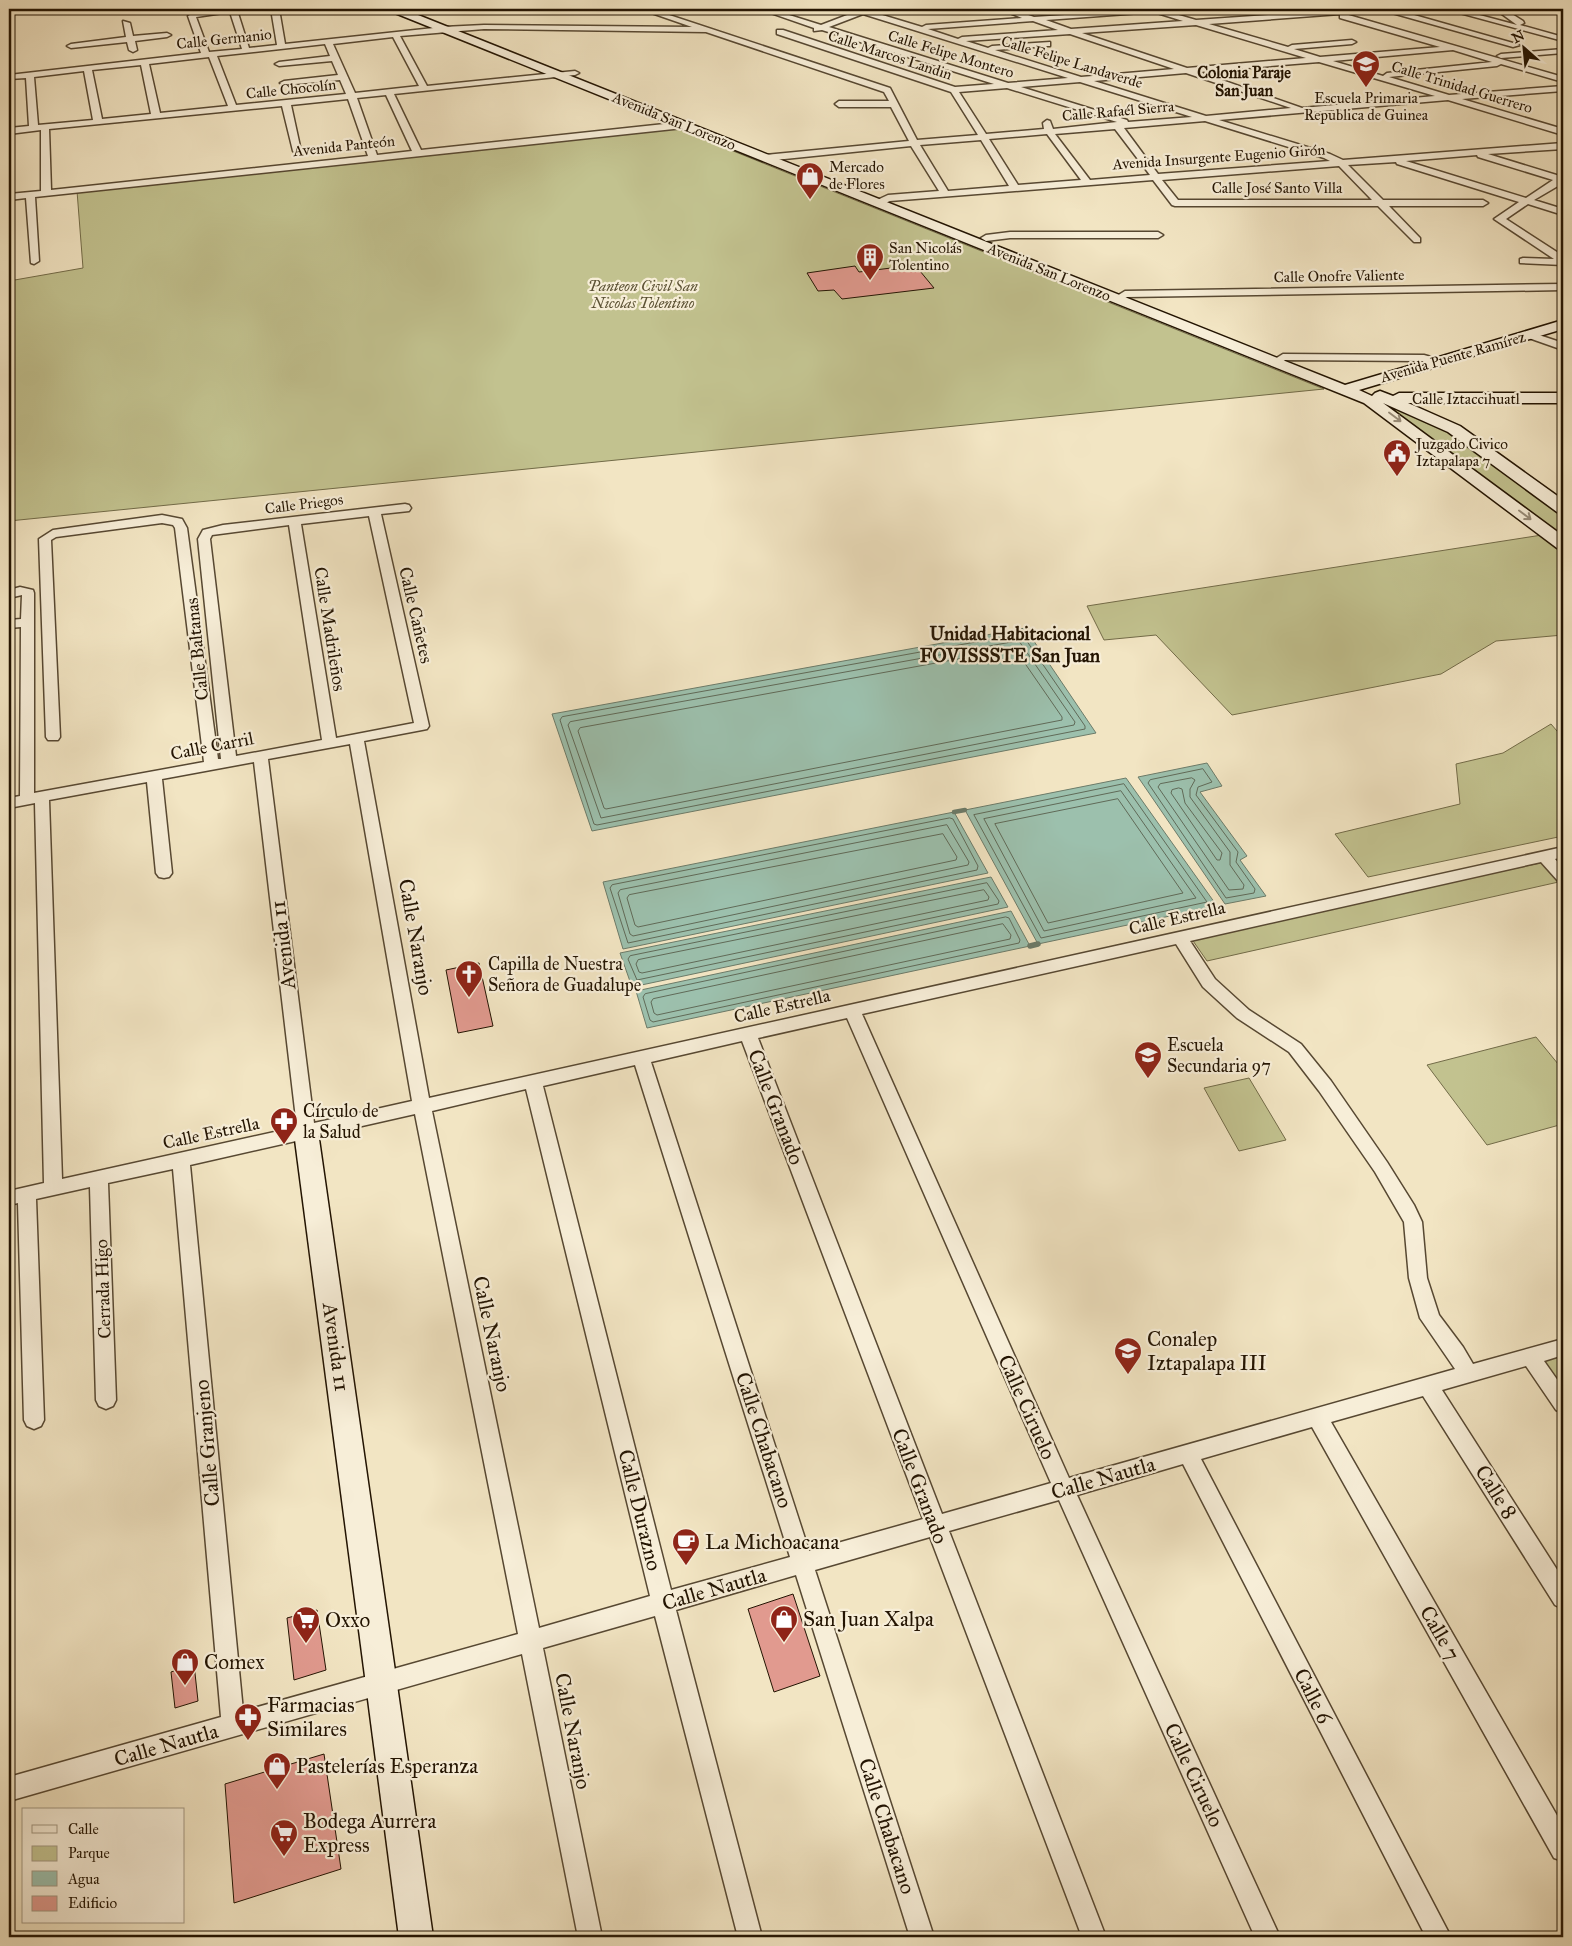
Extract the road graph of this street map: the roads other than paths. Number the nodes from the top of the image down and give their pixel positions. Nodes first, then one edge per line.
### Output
1 (275, 9) edge
2 (394, 9) edge
3 (416, 9) edge
4 (644, 9) edge
5 (763, 9) edge
6 (888, 9) edge
7 (1004, 9) edge
8 (1153, 9) edge
9 (1316, 9) edge
10 (1385, 9) edge
11 (1449, 9) edge
12 (1499, 9) edge
13 (1558, 9) edge
14 (858, 10) edge
15 (1563, 11) edge
16 (1330, 12) junction
17 (1036, 19) junction
18 (1197, 22) junction
19 (126, 23) dead end
20 (821, 27) junction
21 (462, 28) junction
22 (917, 28) junction
23 (443, 29) junction
24 (707, 30) junction
25 (1071, 31) junction
26 (1532, 31) junction
27 (780, 32) dead end
28 (395, 34) junction
29 (166, 35) dead end
30 (794, 38) junction
31 (130, 39) junction
32 (952, 39) junction
33 (1563, 39) edge
34 (328, 41) junction
35 (1352, 42) dead end
36 (1047, 44) dead end
37 (1516, 45) dead end
38 (71, 46) dead end
39 (281, 46) junction
40 (1283, 48) junction
41 (1454, 48) junction
42 (982, 49) junction
43 (246, 50) junction
44 (1563, 51) edge
45 (209, 54) junction
46 (1487, 57) junction
47 (336, 58) junction
48 (1320, 59) junction
49 (140, 61) junction
50 (534, 61) junction
51 (1508, 63) junction
52 (278, 64) dead end
53 (86, 67) junction
54 (1556, 69) dead end
55 (1191, 71) junction
56 (1533, 71) junction
57 (575, 73) junction
58 (30, 74) junction
59 (557, 75) junction
60 (343, 76) junction
61 (1377, 76) junction
62 (9, 77) edge
63 (1081, 80) junction
64 (1563, 80) edge
65 (284, 83) dead end
66 (1006, 86) junction
67 (1563, 88) edge
68 (426, 89) junction
69 (954, 90) junction
70 (1535, 90) junction
71 (389, 93) junction
72 (352, 97) junction
73 (1448, 97) junction
74 (1556, 98) dead end
75 (286, 103) junction
76 (840, 104) dead end
77 (894, 104) junction
78 (233, 108) junction
79 (1305, 110) junction
80 (156, 116) junction
81 (1204, 118) junction
82 (1047, 121) dead end
83 (98, 122) junction
84 (1131, 124) junction
85 (683, 125) junction
86 (1117, 125) junction
87 (45, 128) junction
88 (34, 129) junction
89 (1049, 131) junction
90 (9, 132) edge
91 (1563, 132) edge
92 (983, 137) junction
93 (914, 143) junction
94 (1560, 147) edge
95 (297, 151) dead end
96 (417, 152) junction
97 (1472, 153) junction
98 (781, 155) junction
99 (373, 157) junction
100 (765, 158) junction
101 (1390, 159) junction
102 (1341, 163) junction
103 (1156, 178) junction
104 (1562, 180) edge
105 (1087, 182) junction
106 (1015, 188) junction
107 (46, 192) junction
108 (944, 194) junction
109 (30, 195) junction
110 (9, 197) edge
111 (883, 201) junction
112 (1527, 201) junction
113 (1380, 203) junction
114 (1483, 203) dead end
115 (1563, 212) edge
116 (1158, 235) dead end
117 (986, 238) junction
118 (1417, 240) dead end
119 (34, 260) dead end
120 (1523, 261) dead end
121 (1563, 261) edge
122 (1563, 287) edge
123 (1121, 297) junction
124 (1563, 324) edge
125 (1530, 335) junction
126 (1563, 347) edge
127 (1279, 360) junction
128 (1438, 362) junction
129 (1350, 387) junction
130 (1385, 398) junction
131 (1563, 398) edge
132 (1369, 400) junction
133 (1453, 400) junction
134 (1454, 429) junction
135 (405, 508) dead end
136 (1563, 508) edge
137 (374, 512) junction
138 (294, 522) junction
139 (206, 533) joint
140 (1563, 544) edge
141 (9, 594) edge
142 (28, 622) junction
143 (9, 624) edge
144 (422, 726) joint
145 (53, 737) dead end
146 (356, 738) junction
147 (330, 743) junction
148 (260, 756) junction
149 (228, 762) junction
150 (212, 765) junction
151 (154, 776) junction
152 (34, 798) junction
153 (9, 803) edge
154 (1563, 852) edge
155 (1545, 856) junction
156 (164, 873) dead end
157 (1563, 877) edge
158 (1180, 938) junction
159 (852, 1011) junction
160 (748, 1034) junction
161 (641, 1058) junction
162 (533, 1082) junction
163 (422, 1106) junction
164 (306, 1132) junction
165 (182, 1160) junction
166 (99, 1178) junction
167 (53, 1188) junction
168 (18, 1196) edge
169 (1563, 1347) edge
170 (1530, 1356) junction
171 (1468, 1374) junction
172 (1428, 1386) junction
173 (106, 1400) dead end
174 (1563, 1404) edge
175 (1317, 1417) junction
176 (34, 1420) dead end
177 (1188, 1454) junction
178 (1064, 1489) junction
179 (935, 1526) junction
180 (803, 1563) junction
181 (1563, 1598) edge
182 (663, 1603) junction
183 (531, 1641) junction
184 (383, 1683) junction
185 (233, 1726) junction
186 (9, 1789) edge
187 (1563, 1849) edge
188 (416, 1937) edge
189 (590, 1937) edge
190 (750, 1937) edge
191 (922, 1937) edge
192 (1094, 1937) edge
193 (1268, 1937) edge
194 (1438, 1937) edge

1 - 39 street
2 - 23 main road, Avenida San Lorenzo
3 - 21 main road, Avenida San Lorenzo
4 - 24 street
5 - 20 street, Calle Felipe Montero
6 - 14 street
7 - 17 street
8 - 17 street
8 - 18 street, Calle Trinidad Guerrero
9 - 16 street
10 - 16 street
10 - 37 street
11 - 26 street
12 - 26 street
13 - 15 street
14 - 20 street
14 - 22 street, Calle Felipe Landaverde
16 - 18 street
16 - 41 street
17 - 22 street
17 - 25 street
18 - 25 street
18 - 40 street, Calle Trinidad Guerrero
19 - 31 street
20 - 30 street
20 - 66 street, Calle Felipe Montero
21 - 23 street, Calle Germanio
21 - 24 street, Calle Germanio
21 - 50 main road, Avenida San Lorenzo
22 - 32 street, Calle Felipe Landaverde
23 - 28 street, Calle Germanio
23 - 50 main road, Avenida San Lorenzo
24 - 77 street
25 - 32 street
25 - 55 street
26 - 33 street
27 - 30 street, Calle Marcos Landin
28 - 34 street, Calle Germanio
28 - 68 street
29 - 31 street
30 - 69 street, Calle Marcos Landin
31 - 38 street
31 - 49 street
32 - 42 street, Calle Felipe Landaverde
34 - 39 street, Calle Germanio
34 - 47 street
35 - 40 street
36 - 42 street
39 - 43 street, Calle Germanio
40 - 48 street, Calle Trinidad Guerrero
41 - 46 street
41 - 48 street
42 - 63 street, Calle Felipe Landaverde
43 - 45 street, Calle Germanio
43 - 45 street
44 - 46 street
45 - 49 street, Calle Germanio
45 - 78 street
46 - 51 street
47 - 52 street
47 - 60 street
48 - 55 street
48 - 61 street, Calle Trinidad Guerrero
49 - 53 street, Calle Germanio
49 - 80 street
50 - 57 main road, Avenida San Lorenzo
50 - 59 main road, Avenida San Lorenzo
51 - 56 street
51 - 61 street
53 - 58 street, Calle Germanio
53 - 83 street
54 - 56 street
55 - 63 street
55 - 79 street
56 - 64 street
57 - 59 street, Calle Chocolín
57 - 98 main road, Avenida San Lorenzo
58 - 62 street, Calle Germanio
58 - 88 street
59 - 68 street, Calle Chocolín
59 - 85 main road, Avenida San Lorenzo
60 - 65 street
60 - 72 street
61 - 73 street, Calle Trinidad Guerrero
63 - 66 street
63 - 81 street, Calle Felipe Landaverde
66 - 69 street
66 - 84 street, Calle Felipe Montero
67 - 70 street, Calle Rafaél Sierra
68 - 71 street, Calle Chocolín
69 - 92 street, Calle Marcos Landin
70 - 73 street, Calle Rafaél Sierra
70 - 74 street
71 - 72 street, Calle Chocolín
71 - 96 street
72 - 75 street, Calle Chocolín
72 - 99 street
73 - 79 street, Calle Rafaél Sierra
73 - 91 street, Calle Trinidad Guerrero
75 - 78 street, Calle Chocolín
75 - 95 street
76 - 77 street
77 - 93 street
78 - 80 street, Calle Chocolín
79 - 81 street, Calle Rafaél Sierra
80 - 83 street, Calle Chocolín
81 - 84 street, Calle Rafaél Sierra
81 - 102 street, Calle Felipe Landaverde
82 - 89 street
83 - 87 street, Calle Chocolín
84 - 86 street, Calle Rafaél Sierra
85 - 96 street, Avenida Panteón
85 - 100 main road, Avenida San Lorenzo
86 - 89 street, Calle Rafaél Sierra
86 - 103 street
87 - 88 street, Calle Chocolín
87 - 107 street
88 - 90 street, Calle Chocolín
89 - 92 street, Calle Rafaél Sierra
89 - 105 street
92 - 93 street, Calle Rafaél Sierra
92 - 106 street, Calle Marcos Landin
93 - 98 street, Calle Rafaél Sierra
93 - 108 street
94 - 97 street, Avenida Insurgente Eugenio Girón
96 - 99 street, Avenida Panteón
97 - 101 street, Avenida Insurgente Eugenio Girón
97 - 104 street
98 - 100 street, Calle Rafaél Sierra
98 - 111 main road, Avenida San Lorenzo
99 - 107 street, Avenida Panteón
100 - 111 main road, Avenida San Lorenzo
101 - 102 street, Avenida Insurgente Eugenio Girón
101 - 112 street
102 - 103 street, Avenida Insurgente Eugenio Girón
102 - 113 street, Calle Felipe Landaverde
103 - 105 street, Avenida Insurgente Eugenio Girón
103 - 113 street, Calle José Santo Villa
104 - 112 street
105 - 106 street, Avenida Insurgente Eugenio Girón
106 - 108 street, Avenida Insurgente Eugenio Girón
107 - 109 street, Avenida Panteón
108 - 111 street, Avenida Insurgente Eugenio Girón
109 - 110 street, Avenida Panteón
109 - 119 street
111 - 117 main road, Avenida San Lorenzo
111 - 123 main road, Avenida San Lorenzo
112 - 115 street
112 - 121 street
113 - 114 street, Calle José Santo Villa
113 - 118 street, Calle Felipe Landaverde
116 - 117 street
117 - 123 main road, Avenida San Lorenzo
120 - 121 street
122 - 123 street, Calle Onofre Valiente
123 - 127 main road, Avenida San Lorenzo
124 - 125 main road, Avenida Puente Ramírez
125 - 126 street
125 - 128 main road, Avenida Puente Ramírez
127 - 128 street
127 - 129 main road, Avenida San Lorenzo
128 - 129 main road, Avenida Puente Ramírez
129 - 130 main road, Avenida San Lorenzo
129 - 132 main road, Avenida San Lorenzo
130 - 132 main road, Calle Iztaccihuatl
130 - 133 main road, Calle Iztaccihuatl
130 - 134 main road, Avenida San Lorenzo
131 - 133 main road, Calle Iztaccihuatl
132 -> 140 main road, Avenida San Lorenzo
133 - 134 main road
134 - 136 main road, Avenida San Lorenzo
135 - 137 street, Calle Priegos
137 - 138 street, Calle Priegos
137 - 144 street, Calle Cañetes
138 - 139 street, Calle Priegos
138 - 147 street, Calle Madrileños
139 - 149 street, Calle Baltanas
141 - 142 street
142 - 143 street
142 - 152 street
144 - 146 street, Calle Carril
145 - 150 street
146 - 147 street, Calle Carril
146 - 163 street, Calle Naranjo
147 - 148 street, Calle Carril
148 - 149 street, Calle Carril
148 - 164 street, Avenida 11
149 - 150 street, Calle Carril
150 - 151 street, Calle Carril
151 - 152 street, Calle Carril
151 - 156 street
152 - 153 street, Calle Carril
152 - 167 street
154 - 155 street, Calle Estrella
155 - 157 street
155 - 158 street, Calle Estrella
158 - 159 street, Calle Estrella
158 - 171 street
159 - 160 street, Calle Estrella
159 - 178 street, Calle Ciruelo
160 - 161 street, Calle Estrella
160 - 179 street, Calle Granado
161 - 162 street, Calle Estrella
161 - 180 street, Calle Chabacano
162 - 163 street, Calle Estrella
162 - 182 street, Calle Durazno
163 - 164 street, Calle Estrella
163 - 183 street, Calle Naranjo
164 - 165 street, Calle Estrella
164 - 184 main road, Avenida 11
165 - 166 street, Calle Estrella
165 - 185 street, Calle Granjeno
166 - 167 street, Calle Estrella
166 - 173 street, Cerrada Higo
167 - 168 street, Calle Estrella
168 - 176 street
169 - 170 street, Calle Nautla
170 - 171 street, Calle Nautla
170 - 174 street
171 - 172 street, Calle Nautla
172 - 175 street, Calle Nautla
172 - 181 street, Calle 8
175 - 177 street, Calle Nautla
175 - 187 street, Calle 7
177 - 178 street, Calle Nautla
177 - 194 street, Calle 6
178 - 179 street, Calle Nautla
178 - 193 street, Calle Ciruelo
179 - 180 street, Calle Nautla
179 - 192 street, Calle Granado
180 - 182 street, Calle Nautla
180 - 191 street, Calle Chabacano
182 - 183 street, Calle Nautla
182 - 190 street, Calle Durazno
183 - 184 street, Calle Nautla
183 - 189 street, Calle Naranjo
184 - 185 street, Calle Nautla
184 - 188 main road, Avenida 11
185 - 186 street, Calle Nautla

